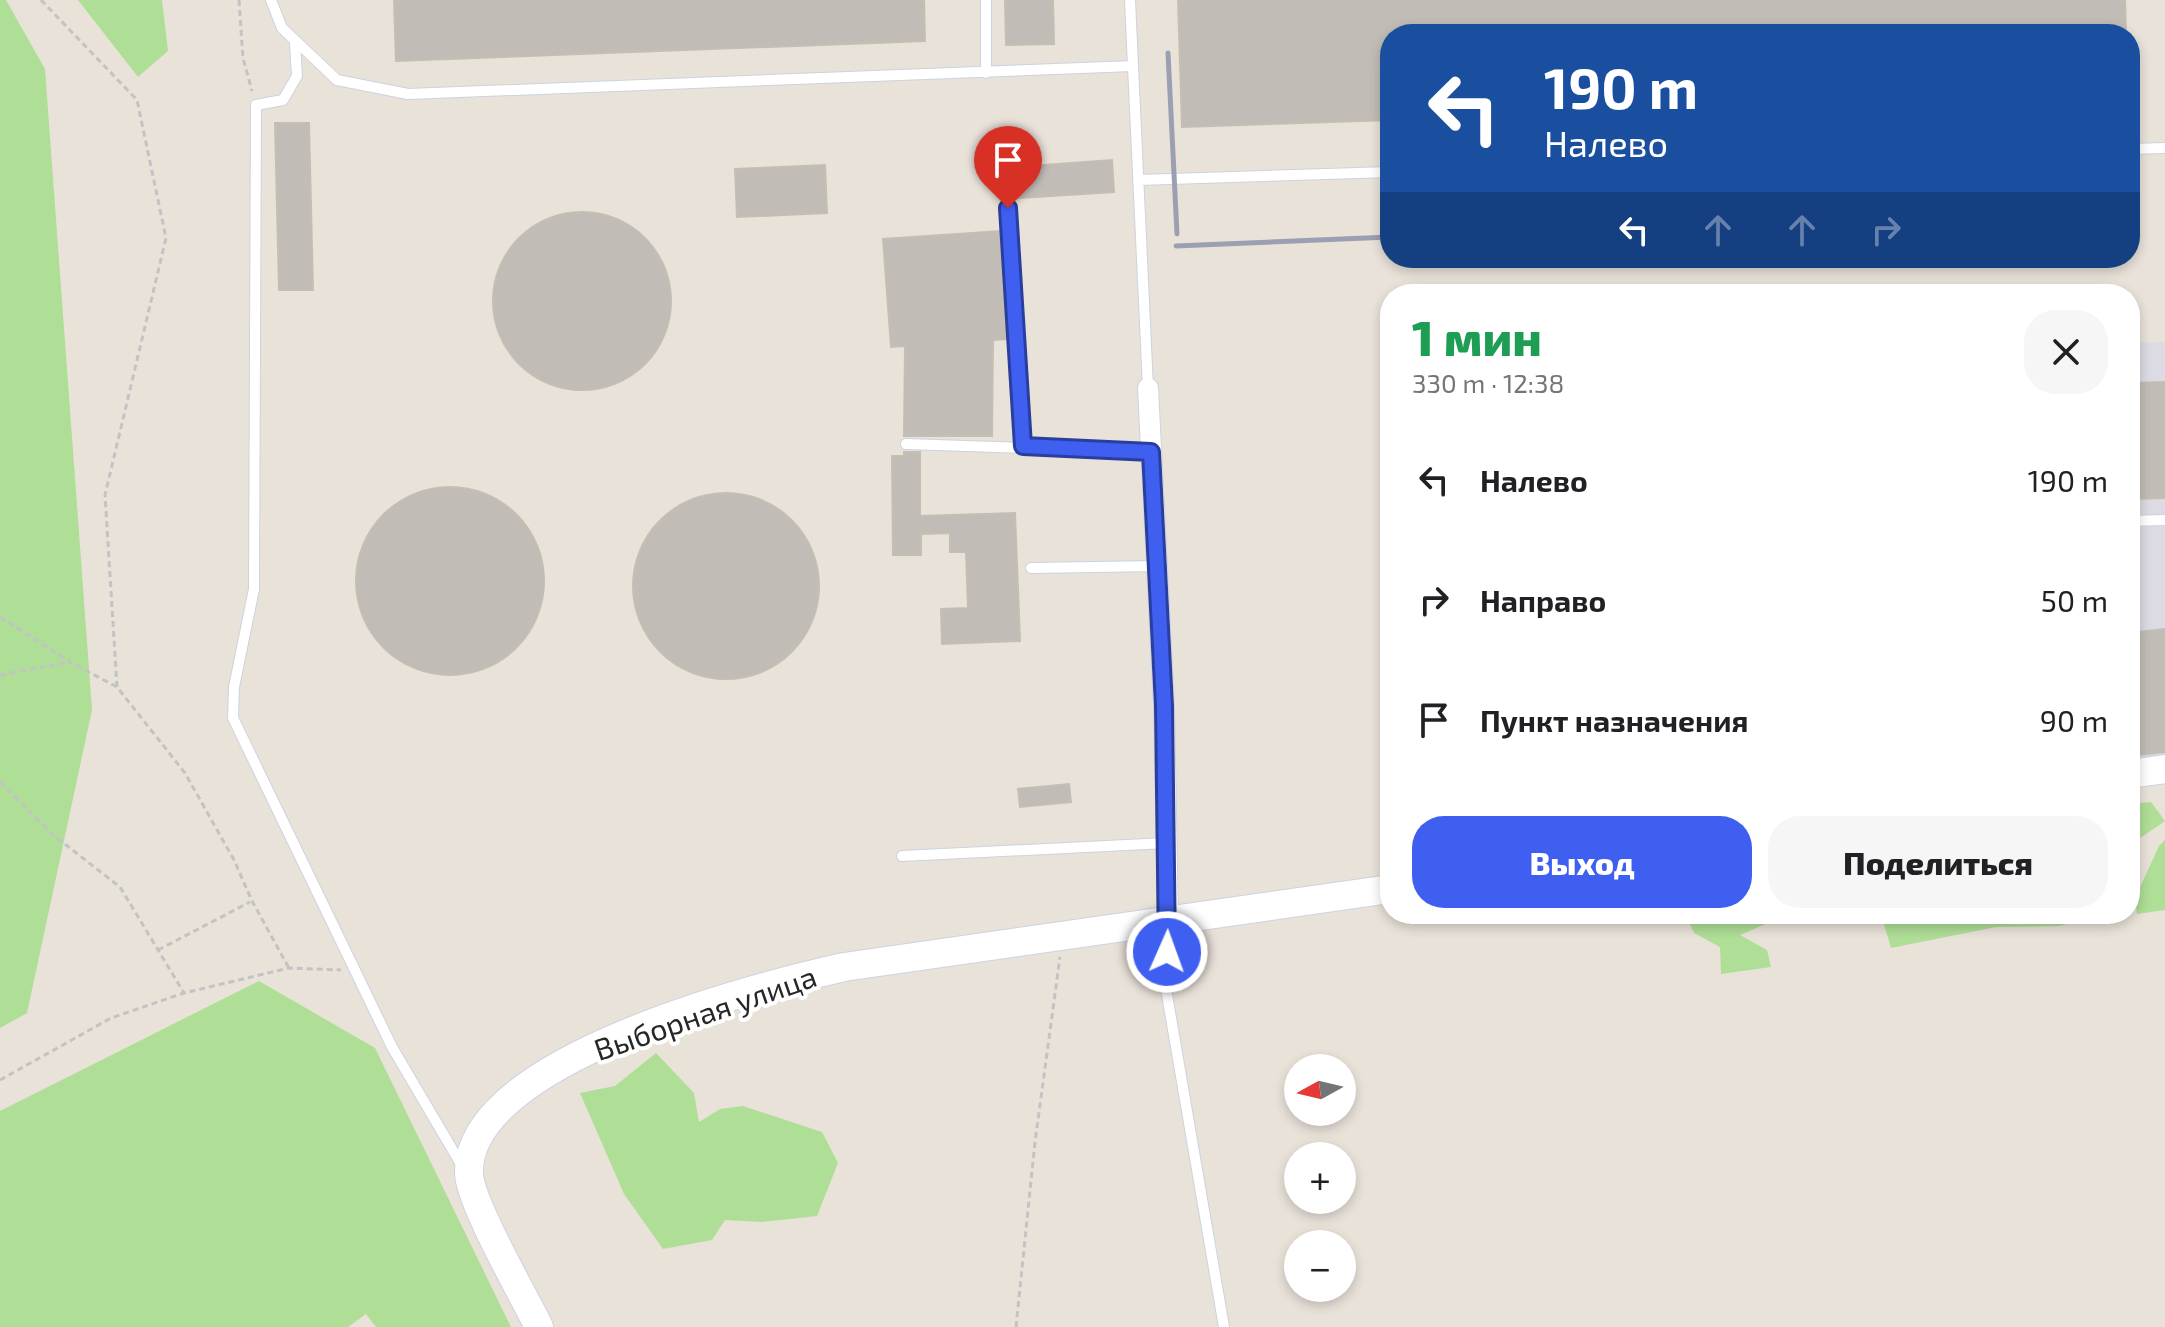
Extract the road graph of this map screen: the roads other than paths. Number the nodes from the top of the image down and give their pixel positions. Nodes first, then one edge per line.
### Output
1 (271, 0) edge
2 (986, 0) edge
3 (1130, 0) edge
4 (295, 44) junction
5 (1133, 66) junction
6 (986, 73) junction
7 (2165, 148) edge
8 (2140, 149) edge
9 (1380, 172) edge
10 (1138, 180) junction
11 (1008, 208) dead end
12 (1148, 388) joint
13 (906, 444) dead end
14 (1023, 446) junction
15 (1151, 452) junction
16 (2165, 520) edge
17 (2140, 521) edge
18 (1157, 566) junction
19 (1031, 568) dead end
20 (2165, 769) edge
21 (2140, 773) edge
22 (1166, 843) junction
23 (902, 856) dead end
24 (1380, 890) edge
25 (1168, 921) junction
26 (468, 1176) junction
27 (539, 1327) edge
28 (1224, 1327) edge

1 - 4 lane
2 - 6 lane
3 - 5 lane
4 - 6 lane
4 - 26 lane
5 - 6 lane
5 - 10 lane
7 - 8 lane
9 - 10 lane
10 - 12 lane
11 - 14 lane
12 - 15 street
13 - 14 lane
14 - 15 lane
15 - 18 street
16 - 17 lane
18 - 19 lane
18 - 22 street
20 - 21 main road
22 - 23 lane
22 - 25 street
24 - 25 main road, Выборная улица
25 - 26 main road, Выборная улица
25 - 28 lane
26 - 27 main road

